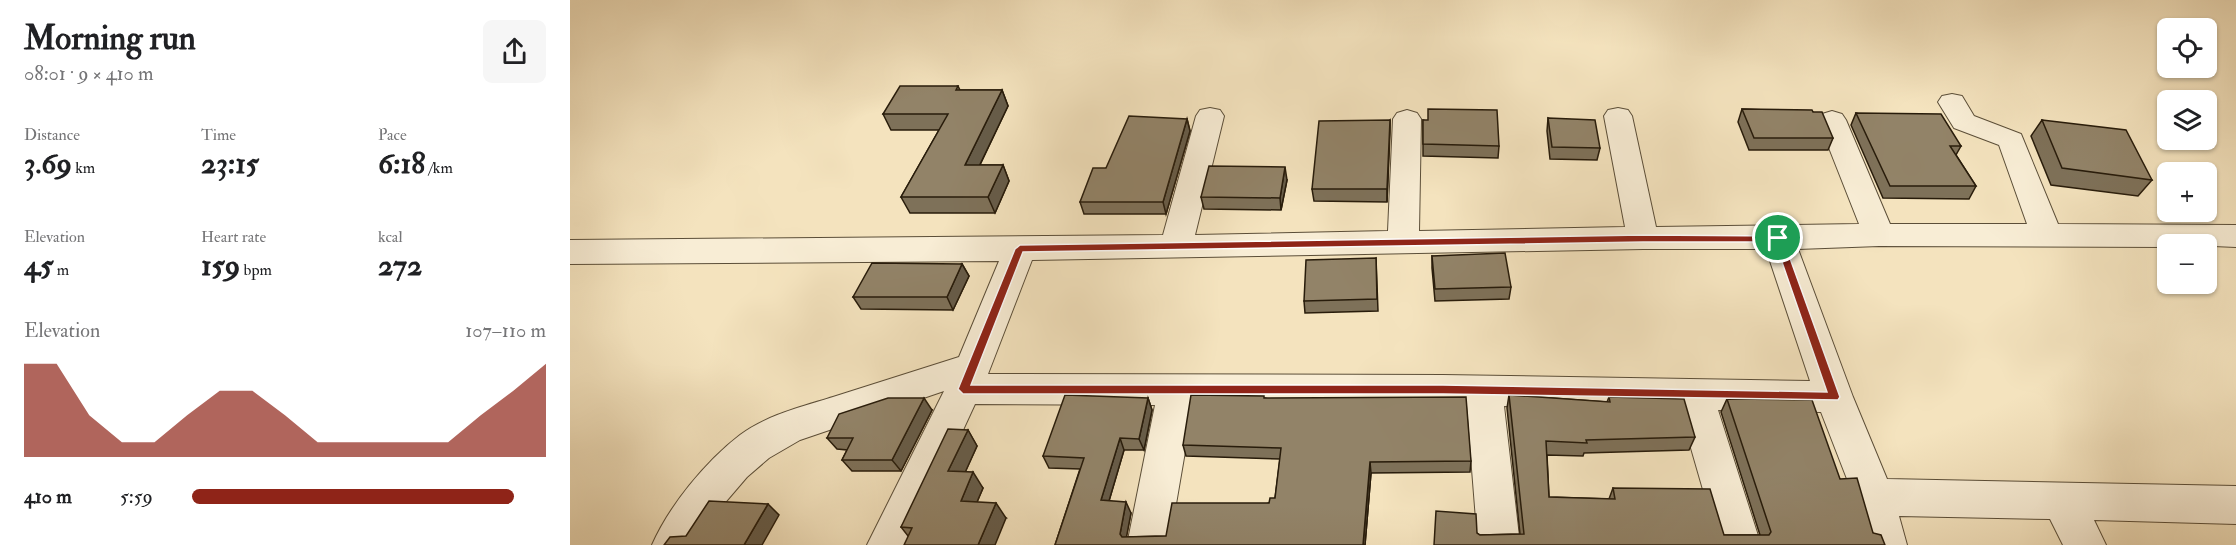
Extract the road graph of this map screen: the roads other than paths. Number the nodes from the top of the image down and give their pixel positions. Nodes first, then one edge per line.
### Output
1 (1952, 102) dead end
2 (1210, 116) dead end
3 (1618, 116) dead end
4 (1407, 119) dead end
5 (1832, 120) dead end
6 (1879, 235) junction
7 (2047, 236) junction
8 (2236, 236) edge
9 (1643, 238) junction
10 (1778, 238) junction
11 (1403, 242) junction
12 (1176, 245) junction
13 (1020, 249) junction
14 (570, 252) edge
15 (968, 378) junction
16 (1830, 381) junction
17 (1177, 389) junction
18 (1484, 391) junction
19 (1695, 394) junction
20 (1874, 497) junction
21 (2062, 501) junction
22 (2236, 505) edge
23 (673, 545) edge
24 (888, 545) edge
25 (1148, 545) edge
26 (1499, 545) edge
27 (1740, 545) edge
28 (1886, 545) edge
29 (2085, 545) edge

1 - 7 street
2 - 12 street
3 - 9 street
4 - 11 street
5 - 6 street
6 - 7 street
6 - 10 street
7 - 8 street
9 - 10 street
9 - 11 street
10 - 16 street
11 - 12 street
12 - 13 street
13 - 14 street
13 - 15 street
15 - 17 street
15 - 23 street
15 - 24 street
16 - 19 street
16 - 20 street
17 - 18 street
17 - 25 street
18 - 19 street
18 - 26 street
19 - 27 street
20 - 21 street
20 - 28 street
21 - 22 street
21 - 29 street

